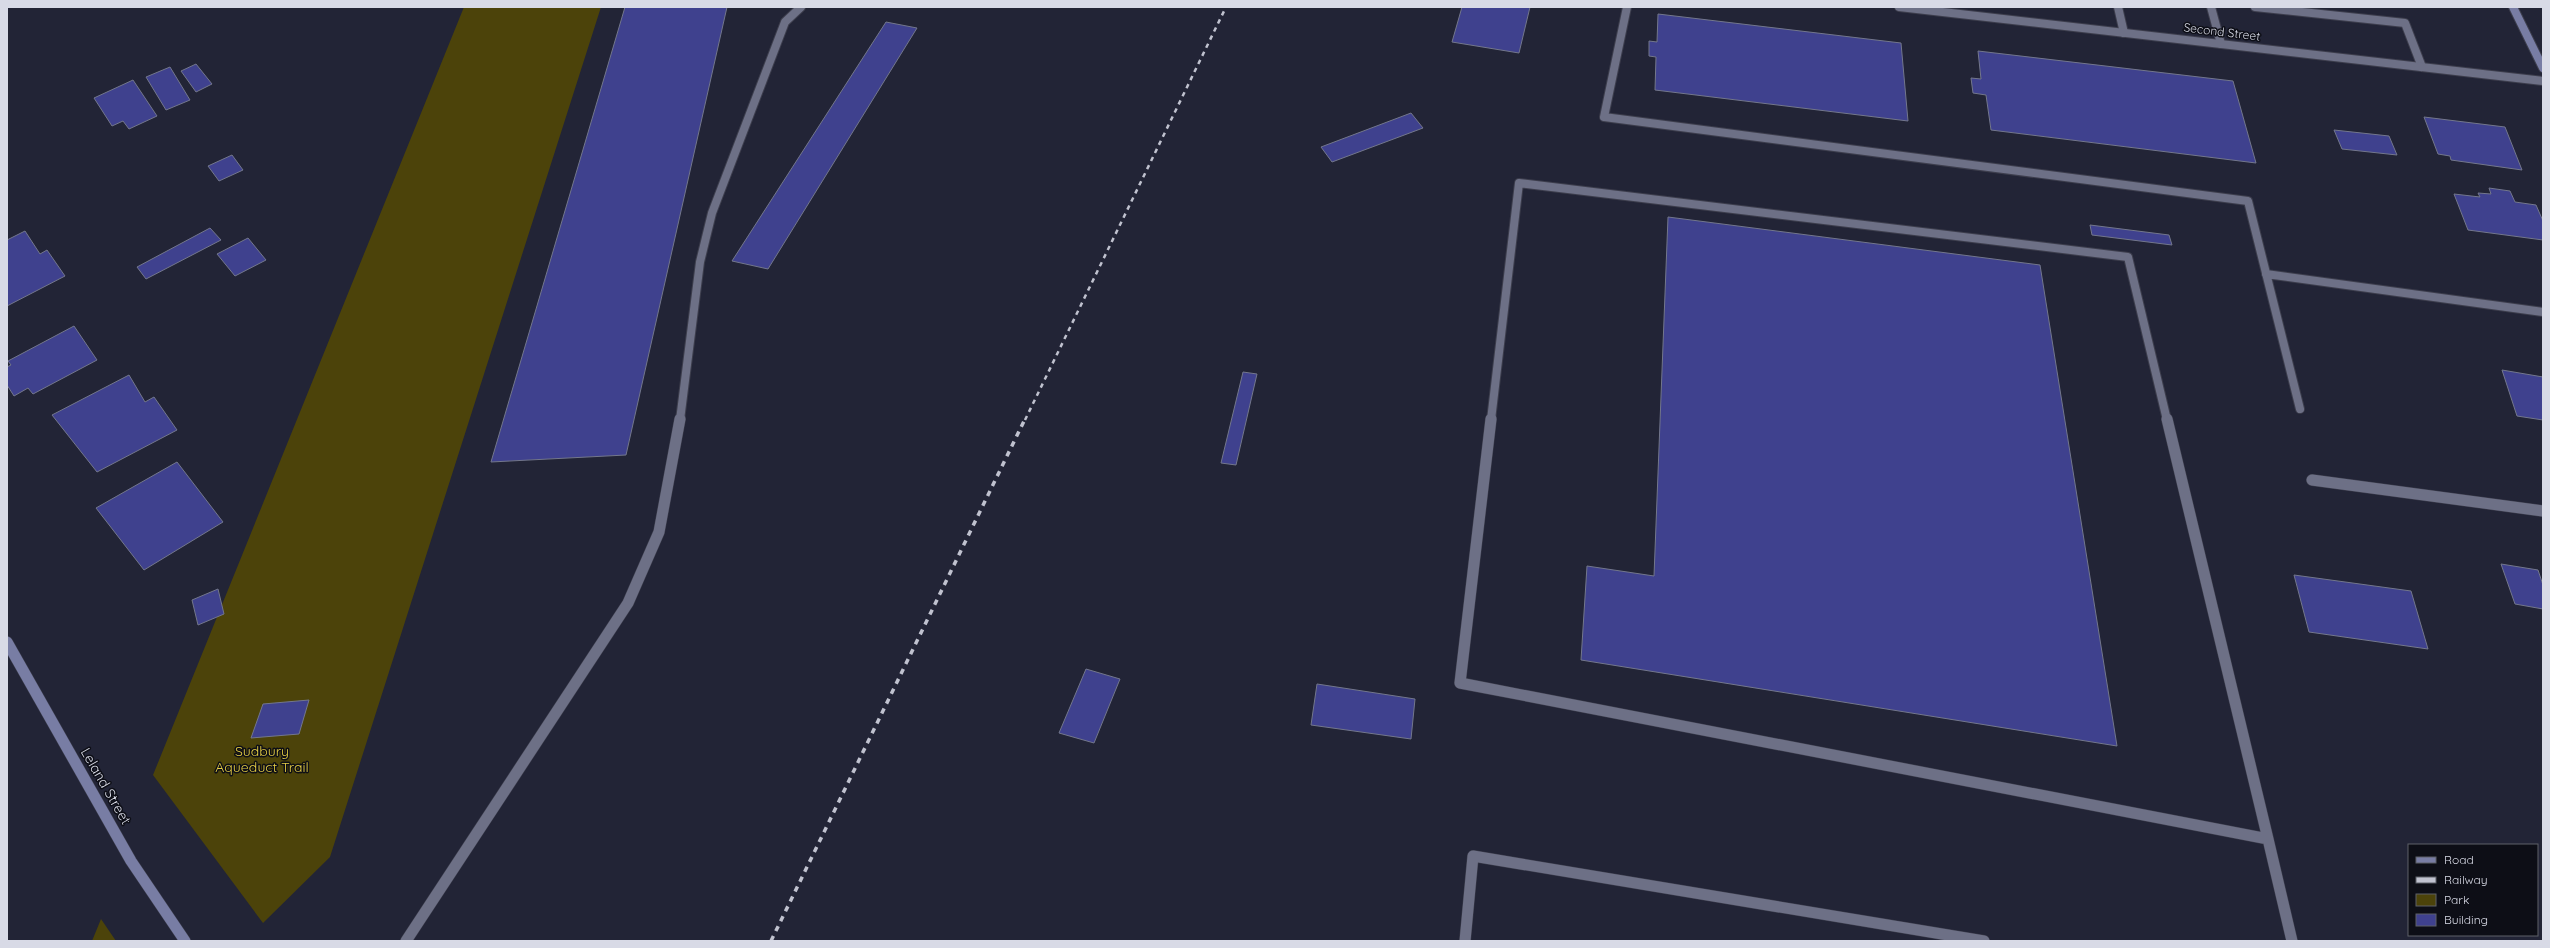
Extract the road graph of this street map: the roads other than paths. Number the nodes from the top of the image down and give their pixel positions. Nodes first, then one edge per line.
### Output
1 (801, 7) edge
2 (1628, 7) edge
3 (1899, 7) edge
4 (2118, 7) edge
5 (2211, 7) edge
6 (2255, 7) edge
7 (2513, 7) edge
8 (2124, 33) junction
9 (2221, 44) junction
10 (2422, 67) junction
11 (2543, 68) edge
12 (2543, 81) edge
13 (2266, 274) junction
14 (2543, 312) edge
15 (2300, 409) dead end
16 (2312, 480) dead end
17 (2543, 511) edge
18 (7, 642) edge
19 (2268, 839) junction
20 (186, 941) edge
21 (406, 941) edge
22 (1465, 941) edge
23 (1984, 941) edge
24 (2292, 941) edge

1 - 21 street
2 - 13 street
3 - 8 street, Second Street
4 - 8 street
5 - 9 street
6 - 10 street
7 - 11 street
8 - 9 street, Second Street
9 - 10 street, Second Street
10 - 12 street, Second Street
13 - 14 street
13 - 15 street
16 - 17 street
18 - 20 street, Leland Street
19 - 19 street
19 - 24 street
22 - 23 street

